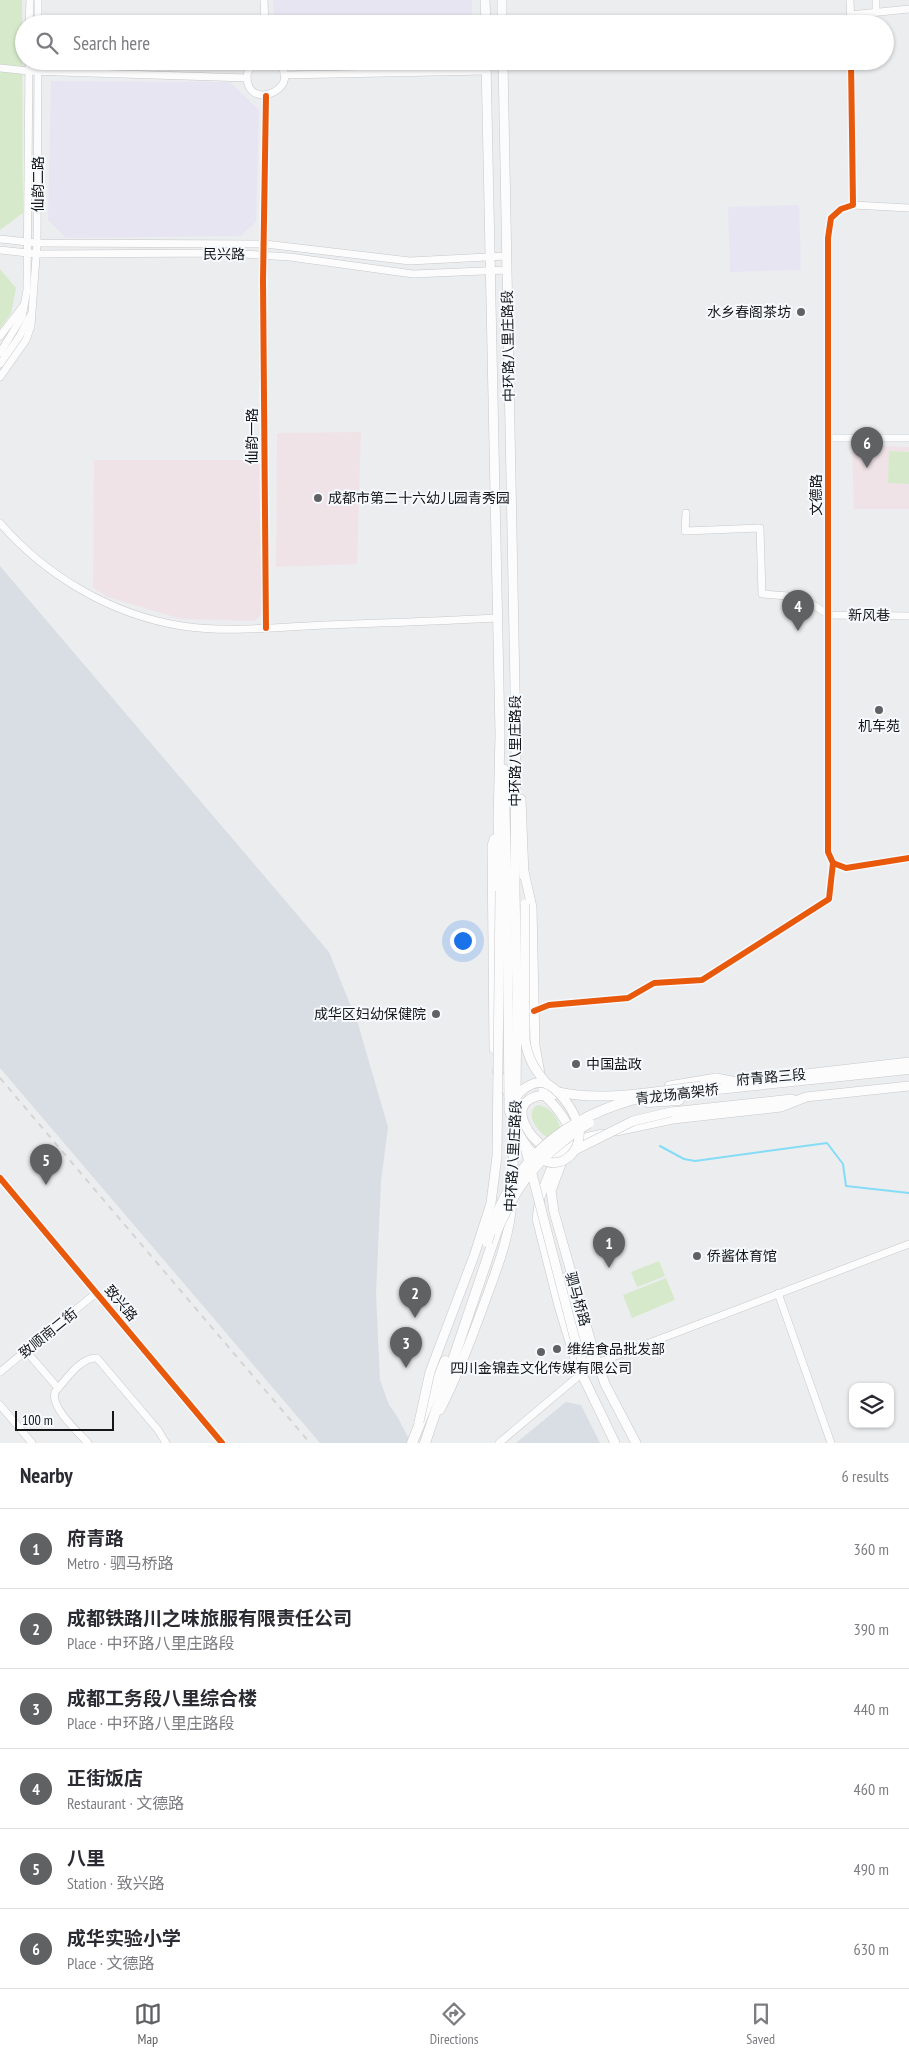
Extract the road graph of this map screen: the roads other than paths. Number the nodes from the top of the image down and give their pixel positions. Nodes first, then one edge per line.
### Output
1 (30, 0) edge
2 (38, 0) edge
3 (264, 0) edge
4 (485, 0) edge
5 (502, 0) edge
6 (850, 0) edge
7 (876, 0) edge
8 (909, 9) edge
9 (876, 12) junction
10 (29, 15) edge
11 (38, 15) edge
12 (265, 15) edge
13 (486, 15) edge
14 (502, 15) edge
15 (850, 15) joint
16 (0, 68) edge
17 (15, 70) edge
18 (19, 70) edge
19 (250, 70) edge
20 (282, 70) edge
21 (503, 70) edge
22 (851, 70) edge
23 (29, 71) junction
24 (38, 71) junction
25 (486, 71) joint
26 (284, 75) junction
27 (248, 78) junction
28 (266, 96) junction
29 (853, 205) junction
30 (909, 208) edge
31 (0, 239) edge
32 (28, 243) junction
33 (37, 243) junction
34 (265, 244) junction
35 (0, 250) edge
36 (28, 254) junction
37 (37, 254) junction
38 (264, 255) junction
39 (506, 256) junction
40 (490, 257) junction
41 (506, 270) junction
42 (490, 271) junction
43 (26, 302) junction
44 (33, 307) junction
45 (0, 336) edge
46 (0, 353) edge
47 (0, 364) edge
48 (0, 377) edge
49 (828, 438) junction
50 (909, 438) edge
51 (686, 513) dead end
52 (0, 523) edge
53 (829, 615) junction
54 (909, 616) edge
55 (497, 618) junction
56 (266, 628) junction
57 (500, 734) junction
58 (516, 741) junction
59 (498, 822) junction
60 (909, 858) edge
61 (832, 863) junction
62 (524, 872) junction
63 (507, 891) junction
64 (534, 1011) junction
65 (909, 1062) edge
66 (909, 1069) edge
67 (909, 1076) edge
68 (737, 1082) junction
69 (547, 1084) junction
70 (909, 1086) edge
71 (558, 1092) junction
72 (544, 1095) junction
73 (806, 1097) junction
74 (518, 1121) junction
75 (523, 1140) junction
76 (577, 1150) junction
77 (565, 1151) junction
78 (0, 1178) edge
79 (909, 1244) edge
80 (96, 1293) junction
81 (778, 1293) junction
82 (26, 1351) junction
83 (590, 1360) junction
84 (0, 1372) edge
85 (581, 1374) junction
86 (58, 1388) junction
87 (590, 1390) junction
88 (0, 1405) edge
89 (420, 1422) junction
90 (431, 1425) junction
91 (32, 1443) edge
92 (88, 1443) edge
93 (166, 1443) edge
94 (222, 1443) edge
95 (412, 1443) edge
96 (425, 1443) edge
97 (500, 1443) edge
98 (615, 1443) edge
99 (636, 1443) edge
100 (832, 1443) edge

1 - 10 street
2 - 11 street
3 - 12 street
4 - 13 main road
5 - 14 main road
6 - 15 street
7 - 9 street
8 - 9 street
9 - 15 street
16 - 17 street
18 - 23 street
19 - 27 street
20 - 26 street
21 - 39 main road, 中环路八里庄路段
22 - 29 street
23 - 24 street
23 - 32 street, 仙韵二路
24 - 27 street
24 - 33 street, 仙韵二路
25 - 26 street
25 - 40 main road, 中环路八里庄路段
26 - 28 street
27 - 28 street
28 - 34 street, 仙韵一路
29 - 30 street
29 - 49 street, 文德路
31 - 32 street, 民兴路
32 - 33 street, 民兴路
32 - 36 street, 仙韵二路
33 - 34 street, 民兴路
33 - 37 street, 仙韵二路
34 - 38 street, 仙韵一路
34 - 40 street, 民兴路
35 - 36 street, 民兴路
36 - 37 street, 民兴路
36 - 43 street, 仙韵二路
37 - 38 street, 民兴路
37 - 44 street, 仙韵二路
38 - 42 street, 民兴路
38 - 56 street, 仙韵一路
39 - 40 street, 民兴路
39 - 41 main road, 中环路八里庄路段
40 - 42 main road, 中环路八里庄路段
41 - 42 street, 民兴路
41 - 58 main road, 中环路八里庄路段
42 - 55 main road, 中环路八里庄路段
43 - 45 street
43 - 46 street, 仙韵二路
44 - 47 street, 仙韵二路
44 - 48 street, 仙韵二路
49 - 50 street
49 - 53 street, 文德路
51 - 53 street
52 - 56 street
53 - 54 street, 新风巷
53 - 61 street, 文德路
55 - 56 street
55 - 57 main road, 中环路八里庄路段
57 - 59 main road, 中环路八里庄路段
57 - 63 main road
58 - 62 main road
58 - 63 main road, 中环路八里庄路段
59 - 63 main road, 中环路八里庄路段
59 - 74 main road
60 - 61 street
61 - 64 street, 文德路
62 - 64 main road
62 - 69 main road, bridge
63 - 74 main road, bridge
63 - 89 main road, 中环路八里庄路段, bridge
63 - 90 main road, 中环路八里庄路段, bridge
64 - 72 main road
65 - 68 main road, 府青路三段
66 - 89 highway, 青龙场高架桥, bridge
67 - 90 highway, 青龙场高架桥, bridge
68 - 71 main road, bridge
68 - 72 main road, 府青路三段
69 - 71 main road, bridge
69 - 74 main road, bridge
70 - 73 main road, 府青路三段
71 - 76 main road, bridge
72 - 74 main road
72 - 77 main road
73 - 76 main road, bridge
73 - 77 main road, 府青路三段
74 - 75 main road, bridge
74 - 77 main road
75 - 77 main road, bridge
75 - 83 main road, bridge
76 - 77 main road, bridge
77 - 83 main road
77 - 85 main road, 驷马桥路
78 - 80 street, 致兴路
79 - 81 street
80 - 82 street, 致顺南二街
80 - 94 street, 致兴路
81 - 83 street
81 - 100 street
82 - 84 street, 致顺南二街
82 - 86 street
83 - 87 main road
83 - 99 main road
85 - 87 main road, 驷马桥路
85 - 97 street
86 - 92 street
86 - 93 street
87 - 98 main road, 驷马桥路
88 - 91 street
89 - 95 highway, 青龙场高架桥
90 - 96 highway, 青龙场高架桥

